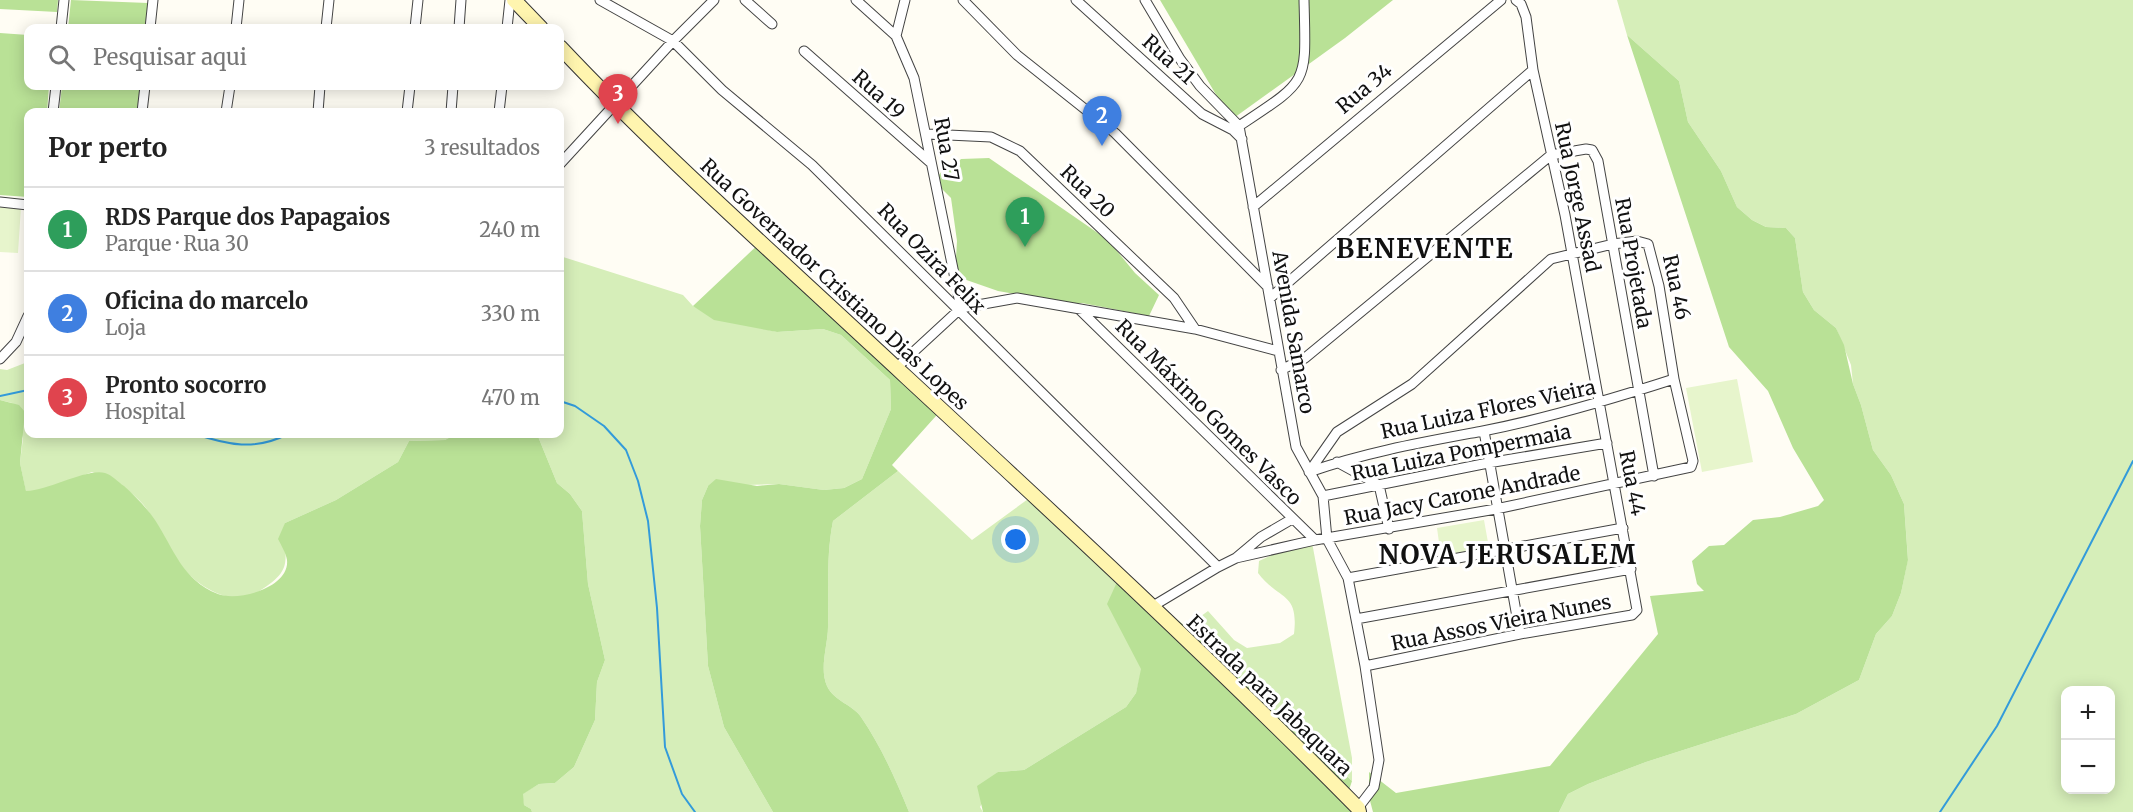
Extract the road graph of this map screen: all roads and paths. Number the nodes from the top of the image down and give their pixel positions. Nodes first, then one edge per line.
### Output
1 (64, 0) edge
2 (153, 0) edge
3 (239, 0) edge
4 (329, 0) edge
5 (418, 0) edge
6 (461, 0) edge
7 (512, 0) edge
8 (600, 0) edge
9 (714, 0) edge
10 (745, 0) edge
11 (856, 0) edge
12 (905, 0) edge
13 (963, 0) edge
14 (1076, 0) edge
15 (1145, 0) edge
16 (1304, 0) edge
17 (1501, 0) edge
18 (1516, 0) edge
19 (61, 24) edge
20 (150, 24) edge
21 (236, 24) edge
22 (326, 24) edge
23 (415, 24) edge
24 (459, 24) edge
25 (508, 24) edge
26 (537, 24) edge
27 (772, 24) dead end
28 (896, 36) junction
29 (673, 41) junction
30 (804, 51) dead end
31 (564, 52) edge
32 (1533, 70) junction
33 (56, 90) edge
34 (145, 90) edge
35 (229, 90) edge
36 (320, 90) edge
37 (410, 90) edge
38 (453, 90) edge
39 (502, 90) edge
40 (616, 103) junction
41 (53, 108) edge
42 (142, 108) edge
43 (227, 108) edge
44 (318, 108) edge
45 (407, 108) edge
46 (451, 108) edge
47 (499, 108) edge
48 (1239, 126) junction
49 (927, 134) junction
50 (1242, 139) junction
51 (1551, 155) junction
52 (564, 160) edge
53 (930, 162) junction
54 (0, 202) edge
55 (24, 205) edge
56 (1253, 207) junction
57 (1612, 244) junction
58 (1572, 252) junction
59 (1268, 287) junction
60 (1270, 298) junction
61 (1079, 309) junction
62 (960, 310) junction
63 (24, 325) edge
64 (1195, 329) junction
65 (1278, 351) junction
66 (0, 359) edge
67 (896, 368) junction
68 (1281, 370) junction
69 (1674, 379) junction
70 (1639, 390) junction
71 (1598, 404) junction
72 (1484, 431) junction
73 (1607, 443) junction
74 (1337, 462) junction
75 (1488, 463) junction
76 (1309, 472) junction
77 (1654, 476) junction
78 (1616, 483) junction
79 (1379, 485) junction
80 (1323, 496) junction
81 (1496, 509) junction
82 (1292, 519) junction
83 (1623, 528) junction
84 (1389, 529) junction
85 (1327, 539) junction
86 (1316, 540) junction
87 (1088, 545) joint
88 (1504, 549) junction
89 (1236, 558) junction
90 (1218, 567) junction
91 (1631, 569) junction
92 (1348, 578) junction
93 (1511, 591) junction
94 (1637, 605) joint
95 (1153, 606) junction
96 (1356, 619) junction
97 (1520, 634) junction
98 (1365, 666) junction
99 (1358, 810) edge

1 - 19 street
2 - 20 street
3 - 21 street
4 - 22 street
5 - 23 street
6 - 24 street
7 - 25 street
7 - 26 street
8 - 29 street, Rua Ozira Felix
9 - 29 street
10 - 27 street
11 - 28 street
12 - 28 street
13 - 59 street
14 - 50 street, Rua 21
15 - 48 street
16 - 48 street
17 - 56 street, Rua 34
18 - 32 street, Rua Jorge Assad
28 - 49 street, Rua 27
29 - 40 street
29 - 62 street, Rua Ozira Felix
30 - 53 street, Rua 19
31 - 40 street, Rua Governador Cristiano Dias Lopes
32 - 51 street, Rua Jorge Assad
32 - 60 street
33 - 41 street
34 - 42 street
35 - 43 street
36 - 44 street
37 - 45 street
38 - 46 street
39 - 47 street
40 - 52 street
40 - 67 street, Rua Governador Cristiano Dias Lopes
48 - 50 street, Avenida Samarco
49 - 53 street, Rua 27
49 - 64 street, Rua 20
50 - 56 street, Avenida Samarco
51 - 57 street, Rua Projetada
51 - 58 street, Rua Jorge Assad
51 - 68 street
53 - 62 street, Rua 27
54 - 55 street
56 - 59 street, Avenida Samarco
57 - 58 street, Rua 46
57 - 69 street, Rua 46
57 - 70 street, Rua Projetada
58 - 71 street, Rua Jorge Assad
58 - 76 street, Rua 46
59 - 60 street, Avenida Samarco
60 - 65 street, Avenida Samarco
61 - 62 street
61 - 64 street
61 - 82 street, Rua Máximo Gomes Vasco
62 - 67 street
62 - 90 street, Rua Ozira Felix
63 - 66 street
64 - 65 street
65 - 68 street, Avenida Samarco
67 - 87 street, Rua Governador Cristiano Dias Lopes
68 - 76 street, Avenida Samarco
69 - 70 street, Rua Luiza Flores Vieira
69 - 77 street, Rua Jacy Carone Andrade
70 - 71 street, Rua Luiza Flores Vieira
70 - 77 street, Rua Projetada
71 - 72 street, Rua Luiza Flores Vieira
71 - 73 street, Rua 44
72 - 74 street, Rua Luiza Flores Vieira
72 - 75 street
73 - 75 street, Rua Luiza Pompermaia
73 - 78 street, Rua 44
74 - 76 street, Rua Luiza Flores Vieira
74 - 79 street
75 - 79 street, Rua Luiza Pompermaia
75 - 81 street
76 - 80 street, Avenida Samarco
77 - 78 street, Rua Jacy Carone Andrade
78 - 81 street, Rua Jacy Carone Andrade
78 - 83 street, Rua 44
79 - 80 street, Rua Luiza Pompermaia
79 - 84 street
80 - 85 street, Avenida Samarco
81 - 84 street, Rua Jacy Carone Andrade
81 - 88 street
82 - 86 street, Rua Máximo Gomes Vasco
82 - 89 street, Estrada para Jabaquara
83 - 88 street
83 - 91 street, Rua 44
84 - 85 street, Rua Jacy Carone Andrade
85 - 86 street, Rua Jacy Carone Andrade
85 - 92 street
86 - 89 street, Estrada para Jabaquara
87 - 95 street, Estrada para Jabaquara
88 - 92 street
88 - 93 street
89 - 90 street, Estrada para Jabaquara
90 - 95 street, Estrada para Jabaquara
91 - 93 street
91 - 94 street, Rua 44
92 - 96 street
93 - 96 street
93 - 97 street
94 - 97 street, Rua Assos Vieira Nunes
95 - 99 street, Estrada para Jabaquara
96 - 98 street
97 - 98 street, Rua Assos Vieira Nunes
98 - 99 street

